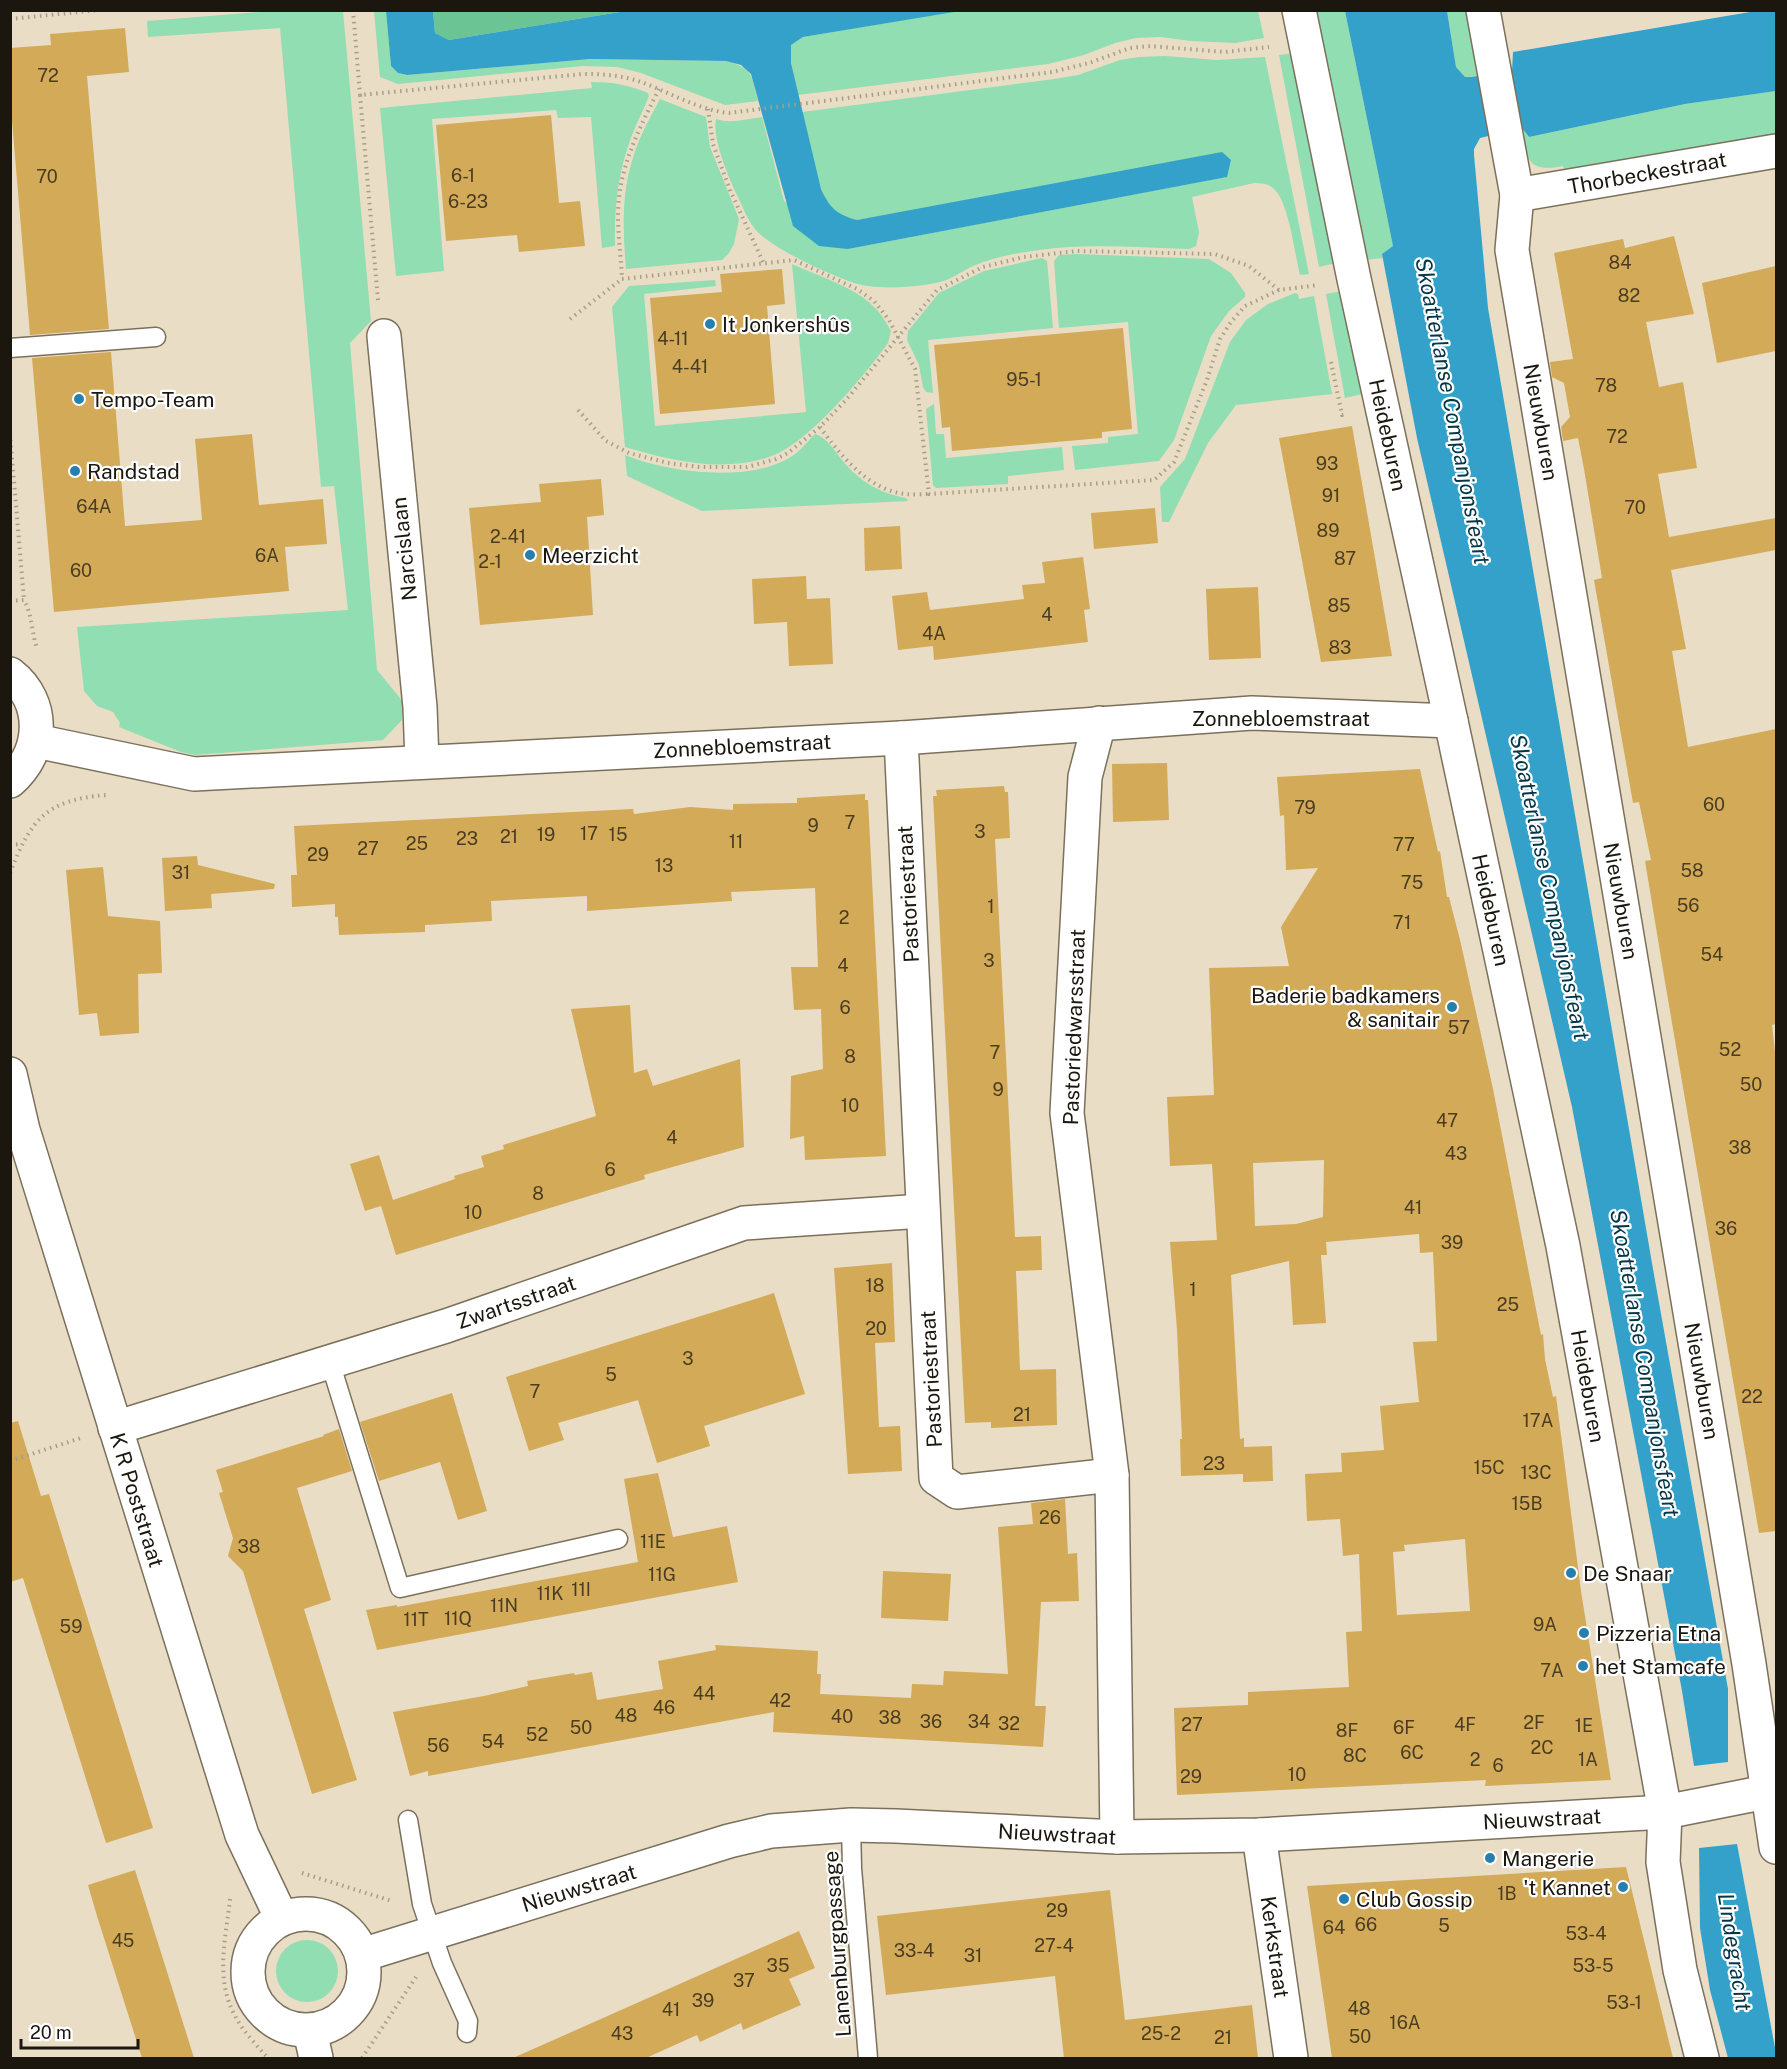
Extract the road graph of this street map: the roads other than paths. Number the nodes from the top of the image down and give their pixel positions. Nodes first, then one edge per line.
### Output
1 (1483, 10) edge
2 (1302, 25) edge
3 (1776, 151) edge
4 (1517, 195) junction
5 (381, 323) road end
6 (156, 337) dead end
7 (10, 348) edge
8 (10, 674) edge
9 (1451, 722) junction
10 (1099, 723) junction
11 (901, 738) junction
12 (36, 741) junction
13 (423, 762) junction
14 (10, 781) edge
15 (10, 1074) edge
16 (923, 1211) junction
17 (330, 1362) junction
18 (115, 1428) junction
19 (1112, 1475) junction
20 (618, 1539) dead end
21 (1772, 1792) edge
22 (1665, 1812) junction
23 (408, 1820) dead end
24 (851, 1825) junction
25 (1259, 1835) junction
26 (1117, 1837) junction
27 (1776, 1846) edge
28 (282, 1919) junction
29 (429, 1925) junction
30 (362, 1954) junction
31 (467, 2033) dead end
32 (313, 2045) edge
33 (868, 2058) edge
34 (1291, 2058) edge
35 (1702, 2058) edge

1 - 4 street, Nieuwburen
2 - 9 street, Heideburen
3 - 4 street, Thorbeckestraat
4 - 21 street, Nieuwburen
5 - 13 street, Narcislaan
6 - 7 lane
8 - 12 street
9 - 10 street, Zonnebloemstraat
9 - 22 street, Heideburen
10 - 11 street, Zonnebloemstraat
10 - 19 street, Pastoriedwarsstraat
11 - 13 street, Zonnebloemstraat
11 - 16 street, Pastoriestraat
12 - 13 street, Zonnebloemstraat
12 - 14 street
15 - 18 street, K R Poststraat
16 - 17 street, Zwartsstraat
16 - 19 street, Pastoriestraat
17 - 18 street, Zwartsstraat
17 - 20 lane
18 - 28 street, K R Poststraat
19 - 26 street
21 - 22 street, Nieuwstraat
21 - 27 street, Nieuwburen
22 - 25 street, Nieuwstraat
22 - 35 street
23 - 29 lane
24 - 26 street, Nieuwstraat
24 - 29 street, Nieuwstraat
24 - 33 lane, Lanenburgpassage
25 - 26 street, Nieuwstraat
25 - 34 street, Kerkstraat
28 - 30 street
28 - 32 street
29 - 30 street, Nieuwstraat
29 - 31 lane
30 - 32 street

